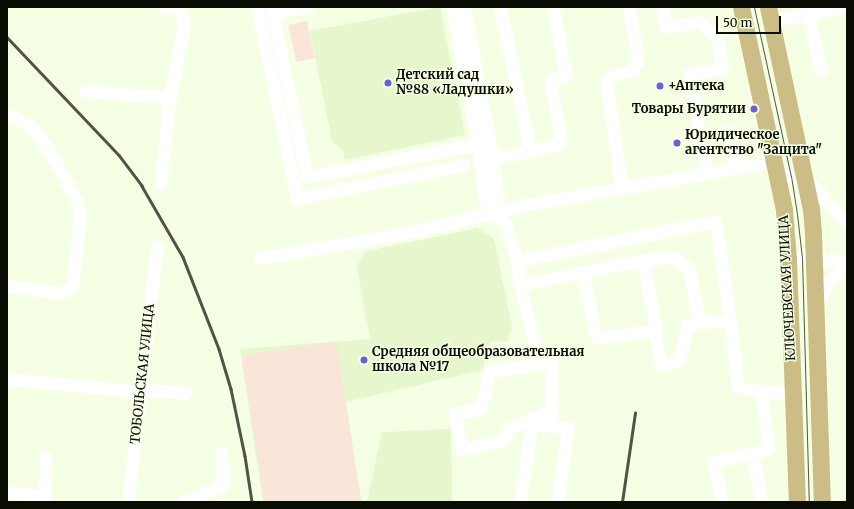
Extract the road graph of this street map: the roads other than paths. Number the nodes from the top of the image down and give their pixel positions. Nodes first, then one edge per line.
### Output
1 (165, 7) edge
2 (257, 7) edge
3 (307, 7) edge
4 (452, 7) edge
5 (464, 7) edge
6 (500, 7) edge
7 (553, 7) edge
8 (629, 7) edge
9 (662, 7) edge
10 (741, 7) edge
11 (842, 7) edge
12 (272, 10) edge
13 (770, 14) edge
14 (808, 14) junction
15 (470, 69) junction
16 (820, 71) dead end
17 (85, 91) dead end
18 (172, 98) junction
19 (7, 114) edge
20 (728, 131) dead end
21 (478, 144) junction
22 (530, 150) junction
23 (493, 158) junction
24 (480, 162) junction
25 (464, 164) dead end
26 (737, 168) junction
27 (776, 168) junction
28 (707, 173) junction
29 (805, 178) junction
30 (161, 184) dead end
31 (622, 188) junction
32 (493, 213) junction
33 (847, 223) edge
34 (157, 246) dead end
35 (260, 258) dead end
36 (814, 258) junction
37 (788, 259) junction
38 (643, 260) junction
39 (516, 261) junction
40 (847, 262) edge
41 (847, 268) edge
42 (583, 272) junction
43 (520, 285) junction
44 (7, 286) edge
45 (815, 310) junction
46 (699, 322) junction
47 (728, 322) junction
48 (654, 329) junction
49 (551, 361) junction
50 (7, 379) edge
51 (141, 391) junction
52 (761, 392) junction
53 (186, 393) dead end
54 (793, 393) junction
55 (552, 409) junction
56 (550, 426) junction
57 (222, 453) dead end
58 (752, 453) junction
59 (46, 458) dead end
60 (7, 492) edge
61 (44, 499) edge
62 (128, 502) edge
63 (183, 502) edge
64 (520, 502) edge
65 (558, 502) edge
66 (722, 502) edge
67 (762, 502) edge
68 (797, 502) edge
69 (822, 502) edge

1 - 18 street
2 - 25 street
3 - 12 street
4 - 15 street
5 - 15 street
6 - 22 street
7 - 22 street
8 - 31 street
9 - 28 street
10 - 27 main road, КЛЮЧЕВСКАЯ УЛИЦА
11 - 14 street
12 - 21 street
13 - 14 street
13 - 29 main road, КЛЮЧЕВСКАЯ УЛИЦА
14 - 16 street
15 - 21 street
15 - 23 street
17 - 18 street
18 - 30 street
19 - 44 street
20 - 26 street
21 - 24 street
22 - 23 street
23 - 24 street
23 - 32 street
24 - 32 street
26 - 27 street
26 - 28 street
27 - 29 street
27 - 37 main road, КЛЮЧЕВСКАЯ УЛИЦА
28 - 31 street
29 - 33 street
29 - 36 main road, КЛЮЧЕВСКАЯ УЛИЦА
31 - 32 street
32 - 35 street
32 - 39 street
34 - 51 street, ТОБОЛЬСКАЯ УЛИЦА
36 - 37 street
36 - 40 street
36 - 45 main road, КЛЮЧЕВСКАЯ УЛИЦА
37 - 54 main road, КЛЮЧЕВСКАЯ УЛИЦА
38 - 42 street
38 - 46 street
38 - 48 street
39 - 43 street
39 - 47 street
41 - 45 street
42 - 43 street
42 - 48 street
43 - 49 street
45 - 69 main road, КЛЮЧЕВСКАЯ УЛИЦА
46 - 47 street
46 - 48 street
47 - 52 street
49 - 55 street
49 - 55 street
50 - 51 street
51 - 53 street
51 - 62 street, ТОБОЛЬСКАЯ УЛИЦА
52 - 54 street
52 - 58 street
54 - 68 main road, КЛЮЧЕВСКАЯ УЛИЦА
55 - 56 street
56 - 64 street
56 - 65 street
57 - 63 street
58 - 66 street
58 - 67 street
59 - 61 street
60 - 61 street

